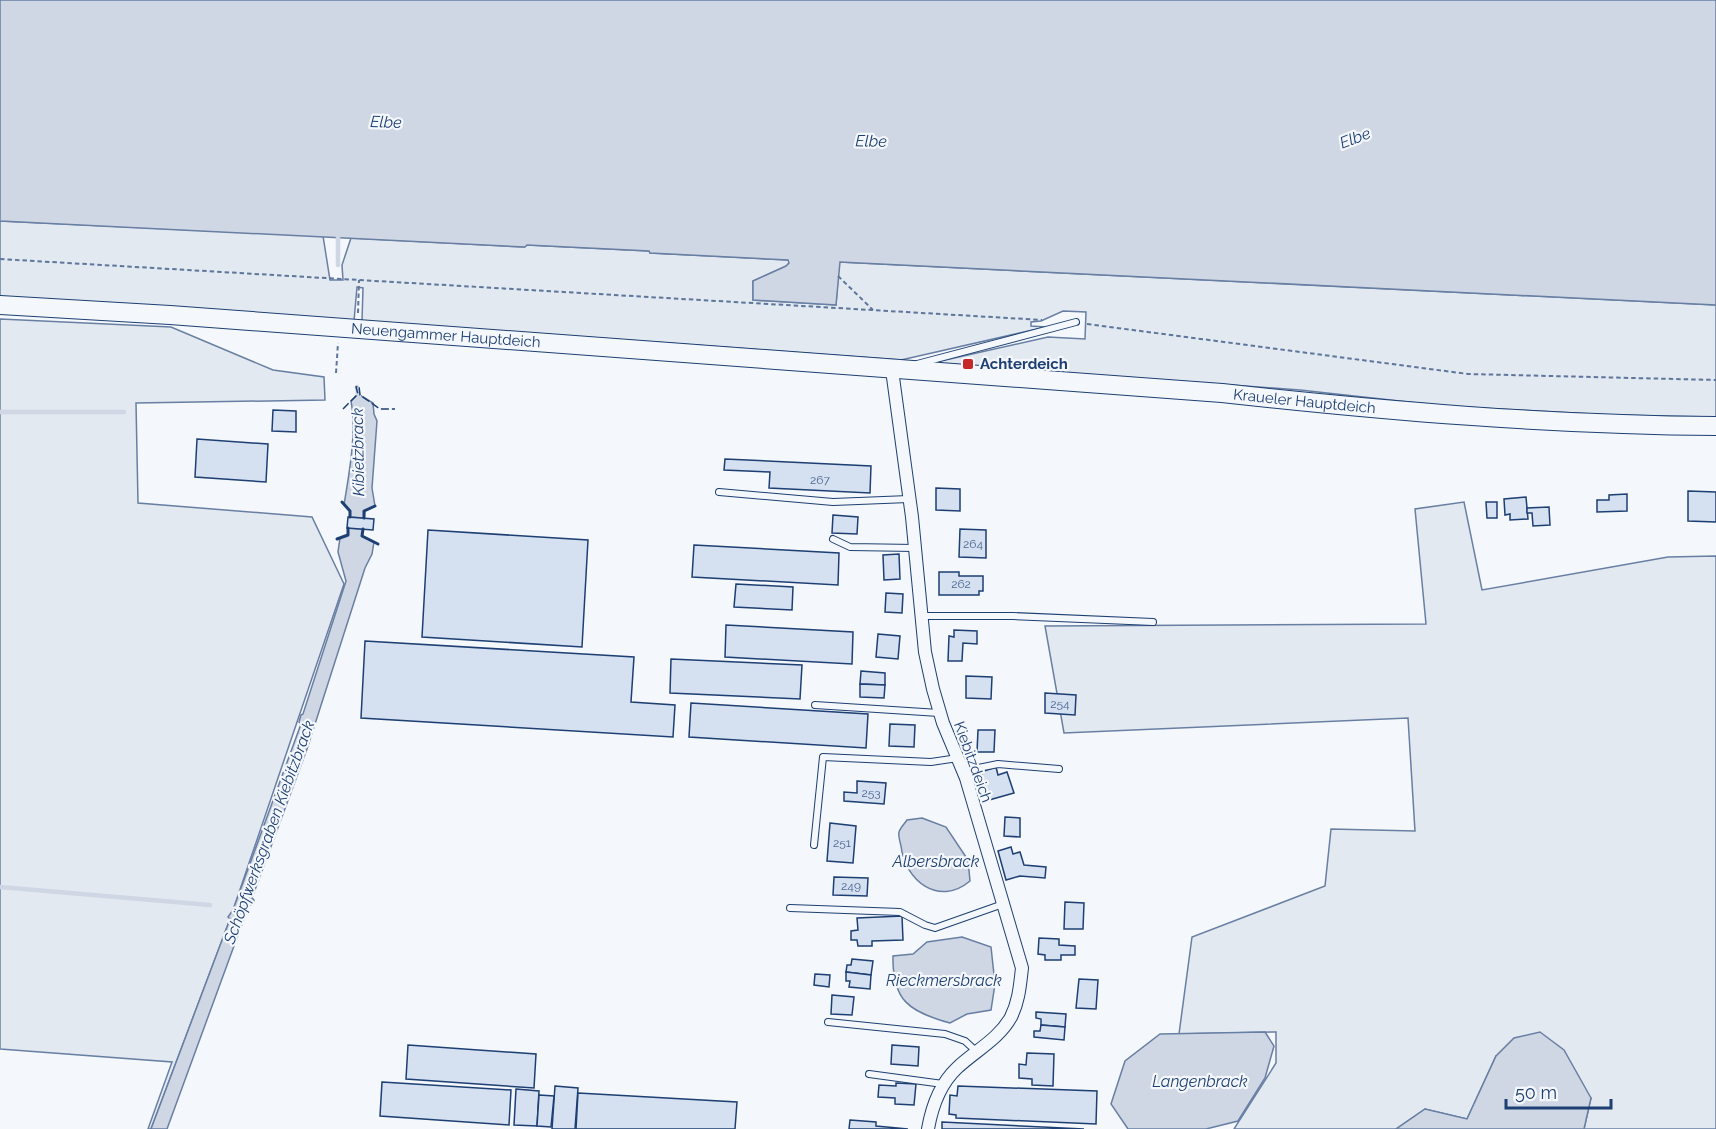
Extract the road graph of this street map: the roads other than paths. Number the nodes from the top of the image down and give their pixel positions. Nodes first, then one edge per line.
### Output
1 (0, 305) edge
2 (1076, 322) road end
3 (892, 370) junction
4 (1716, 426) edge
5 (719, 492) dead end
6 (909, 499) junction
7 (833, 539) dead end
8 (915, 548) junction
9 (921, 616) junction
10 (1153, 622) dead end
11 (815, 705) dead end
12 (940, 713) junction
13 (958, 758) junction
14 (1059, 769) dead end
15 (963, 771) junction
16 (814, 845) dead end
17 (1003, 904) junction
18 (790, 908) dead end
19 (828, 1022) dead end
20 (977, 1053) junction
21 (869, 1074) dead end
22 (944, 1084) junction
23 (928, 1129) edge

1 - 3 street, Neuengammer Hauptdeich
2 - 3 lane
3 - 4 street, Kraueler Hauptdeich
3 - 6 street, Kiebitzdeich
5 - 6 lane
6 - 8 street, Kiebitzdeich
7 - 8 lane
8 - 9 street, Kiebitzdeich
9 - 10 lane
9 - 12 street, Kiebitzdeich
11 - 12 lane
12 - 13 street, Kiebitzdeich
13 - 15 street, Kiebitzdeich
13 - 16 lane
14 - 15 lane
15 - 17 street, Kiebitzdeich
17 - 18 lane
17 - 20 street, Kiebitzdeich
19 - 20 lane
20 - 22 street, Kiebitzdeich
21 - 22 lane
22 - 23 street, Kiebitzdeich

